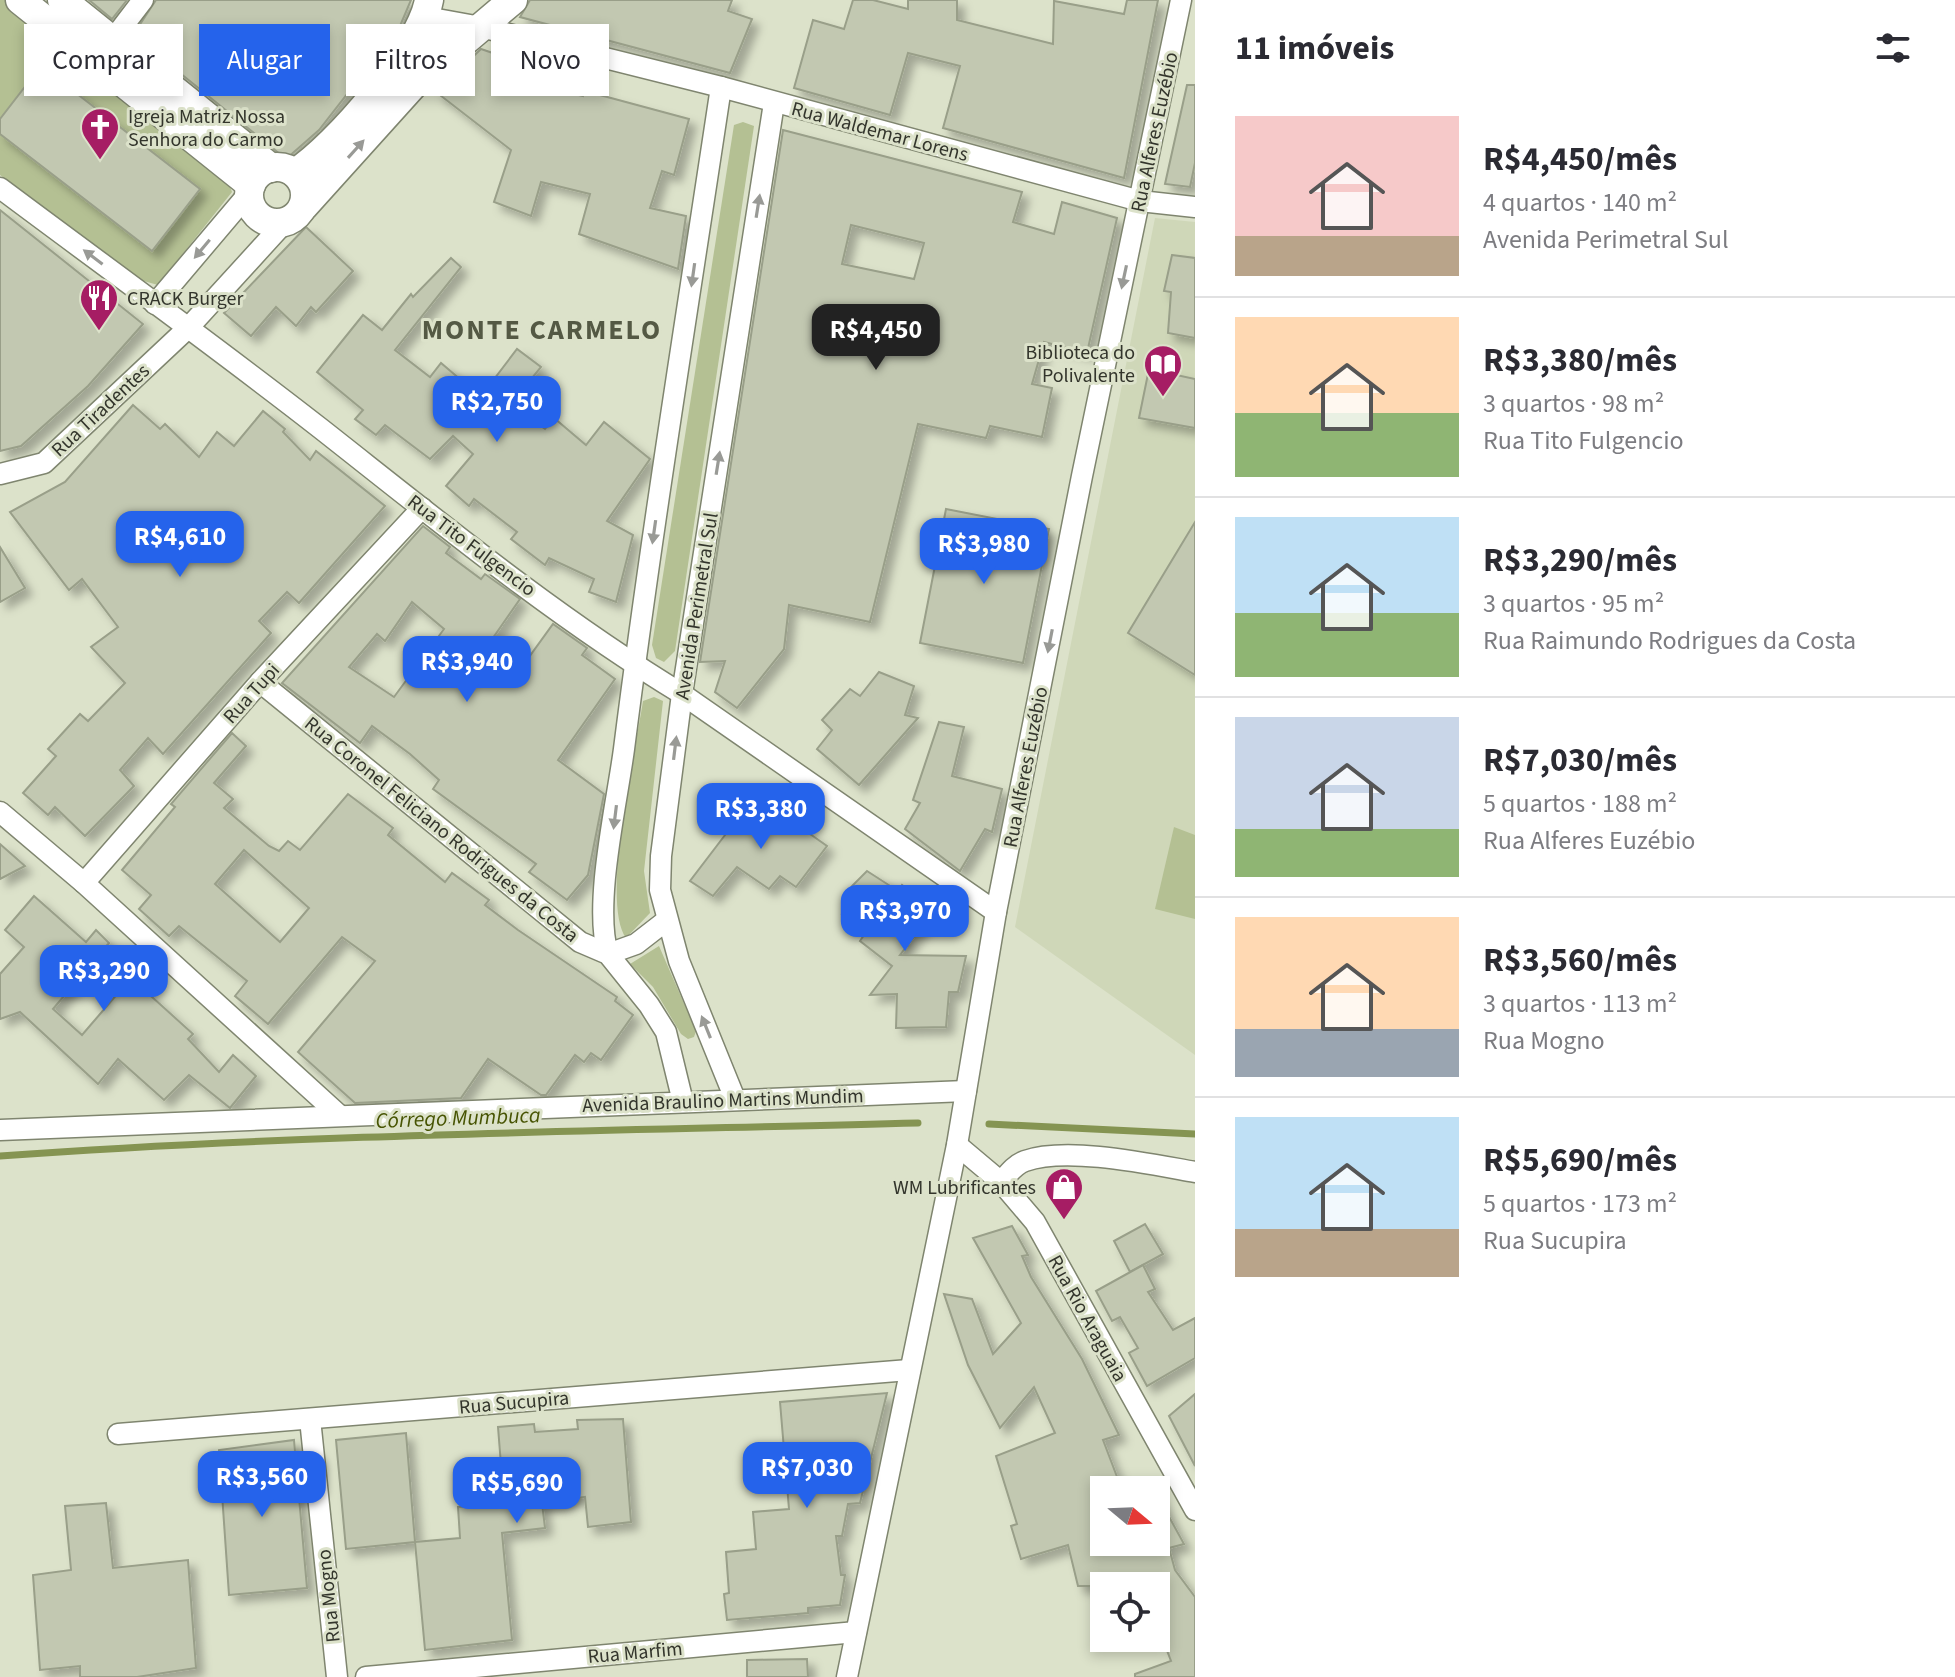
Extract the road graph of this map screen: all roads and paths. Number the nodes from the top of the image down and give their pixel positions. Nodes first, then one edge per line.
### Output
1 (20, 0) edge
2 (62, 0) edge
3 (143, 0) edge
4 (513, 0) edge
5 (1181, 0) edge
6 (427, 9) edge
7 (60, 24) edge
8 (82, 24) edge
9 (125, 24) edge
10 (481, 27) junction
11 (721, 87) junction
12 (161, 96) edge
13 (774, 103) junction
14 (267, 180) junction
15 (0, 188) edge
16 (1140, 201) junction
17 (1195, 207) edge
18 (294, 214) junction
19 (155, 304) junction
20 (189, 327) junction
21 (0, 474) edge
22 (422, 508) junction
23 (634, 665) junction
24 (260, 682) junction
25 (682, 694) junction
26 (0, 812) edge
27 (84, 883) junction
28 (996, 912) junction
29 (667, 920) junction
30 (608, 954) junction
31 (966, 1091) junction
32 (735, 1099) junction
33 (683, 1102) junction
34 (339, 1115) junction
35 (0, 1130) edge
36 (957, 1145) junction
37 (1195, 1172) edge
38 (1001, 1182) junction
39 (909, 1370) junction
40 (310, 1419) junction
41 (118, 1434) dead end
42 (1195, 1510) edge
43 (856, 1632) junction
44 (337, 1677) edge
45 (366, 1677) edge
46 (847, 1677) edge

1 - 7 main road
2 - 8 main road
3 - 9 street
4 - 10 main road
5 - 16 street, Rua Alferes Euzébio
6 - 10 street, Rua Waldemar Lorens
6 - 14 main road
10 - 11 street, Rua Waldemar Lorens
18 -> 10 main road
11 - 13 street, Rua Waldemar Lorens
11 -> 23 street
12 - 14 main road
13 - 16 street, Rua Waldemar Lorens
25 -> 13 street, Avenida Perimetral Sul
14 - 18 main road
14 - 18 main road
14 -> 19 street
19 -> 15 street, Rua Tito Fulgencio
16 - 17 street, Rua Waldemar Lorens
16 -> 28 street, Rua Alferes Euzébio
18 - 20 street, Rua Tiradentes
19 - 20 street, Rua Tito Fulgencio
20 - 21 street, Rua Tiradentes
20 - 22 street, Rua Tito Fulgencio
22 - 23 street, Rua Tito Fulgencio
22 - 24 street, Rua Tupi
23 - 25 street, Rua Tito Fulgencio
23 -> 30 street
24 - 27 street, Rua Tupi
24 - 30 street, Rua Coronel Feliciano Rodrigues da Costa
25 - 28 street, Rua Tito Fulgencio
29 -> 25 street, Avenida Perimetral Sul
26 - 27 street
27 - 34 street
28 - 31 street, Rua Alferes Euzébio
29 - 30 street
32 -> 29 street, Avenida Perimetral Sul
30 - 33 street, Rua Coronel Feliciano Rodrigues da Costa
31 - 32 street, Avenida Braulino Martins Mundim
31 - 36 street, Rua Alferes Euzébio
32 - 33 street, Avenida Braulino Martins Mundim
33 - 34 street, Avenida Braulino Martins Mundim
34 - 35 street, Avenida Braulino Martins Mundim
36 - 38 street, Rua Rio Araguaia
36 - 39 street, Rua Alferes Euzébio
37 - 38 street
38 - 42 street, Rua Rio Araguaia
39 - 40 street, Rua Sucupira
39 - 43 street, Rua Alferes Euzébio
40 - 41 street, Rua Sucupira
40 - 44 street, Rua Mogno
43 - 45 street, Rua Marfim
43 - 46 street, Rua Alferes Euzébio

